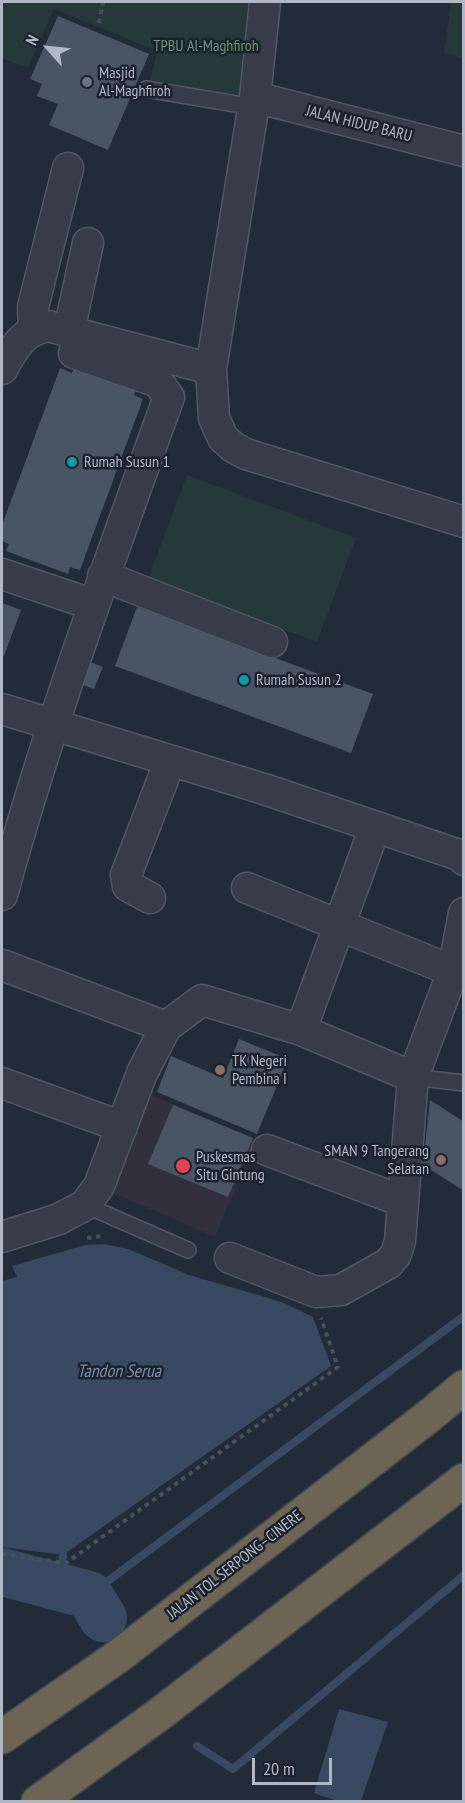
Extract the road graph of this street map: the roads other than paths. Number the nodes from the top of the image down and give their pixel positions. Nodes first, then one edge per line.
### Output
1 (265, 2) edge
2 (146, 89) dead end
3 (254, 102) junction
4 (464, 151) edge
5 (68, 168) dead end
6 (88, 243) dead end
7 (34, 329) junction
8 (71, 342) junction
9 (2, 369) edge
10 (211, 369) junction
11 (464, 522) edge
12 (2, 574) edge
13 (103, 576) junction
14 (94, 605) junction
15 (272, 642) dead end
16 (2, 709) edge
17 (52, 725) junction
18 (170, 760) junction
19 (12, 813) edge
20 (375, 827) junction
21 (464, 860) edge
22 (247, 888) dead end
23 (2, 895) edge
24 (150, 898) dead end
25 (464, 913) edge
26 (339, 925) junction
27 (2, 964) edge
28 (453, 971) junction
29 (166, 1028) junction
30 (301, 1030) junction
31 (413, 1077) junction
32 (2, 1083) edge
33 (464, 1083) edge
34 (122, 1127) junction
35 (267, 1150) dead end
36 (402, 1201) junction
37 (85, 1205) junction
38 (2, 1237) edge
39 (188, 1250) dead end
40 (230, 1258) dead end
41 (464, 1387) edge
42 (464, 1480) edge
43 (2, 1737) edge
44 (38, 1802) edge

1 - 3 street
2 - 3 lane
3 - 4 street, JALAN HIDUP BARU
3 - 10 street
5 - 7 street
6 - 8 street
7 - 8 street
7 - 9 street
8 - 10 street
8 - 13 street
10 - 11 street
12 - 14 street
13 - 14 street
13 - 15 street
14 - 17 street
16 - 17 street
17 - 18 street
17 - 19 street
18 - 20 street
18 - 24 street
19 - 23 street
20 - 21 street
20 - 26 street
22 - 26 street
25 - 28 street
26 - 28 street
26 - 30 street
27 - 29 street
28 - 31 street
29 - 30 street
29 - 34 street
30 - 31 street
31 - 33 lane
31 - 36 street
32 - 34 street
34 - 37 street
35 - 36 street
36 - 40 street
37 - 38 street
37 - 39 lane
41 - 43 highway, JALAN TOL SERPONG–CINERE
42 - 44 highway

